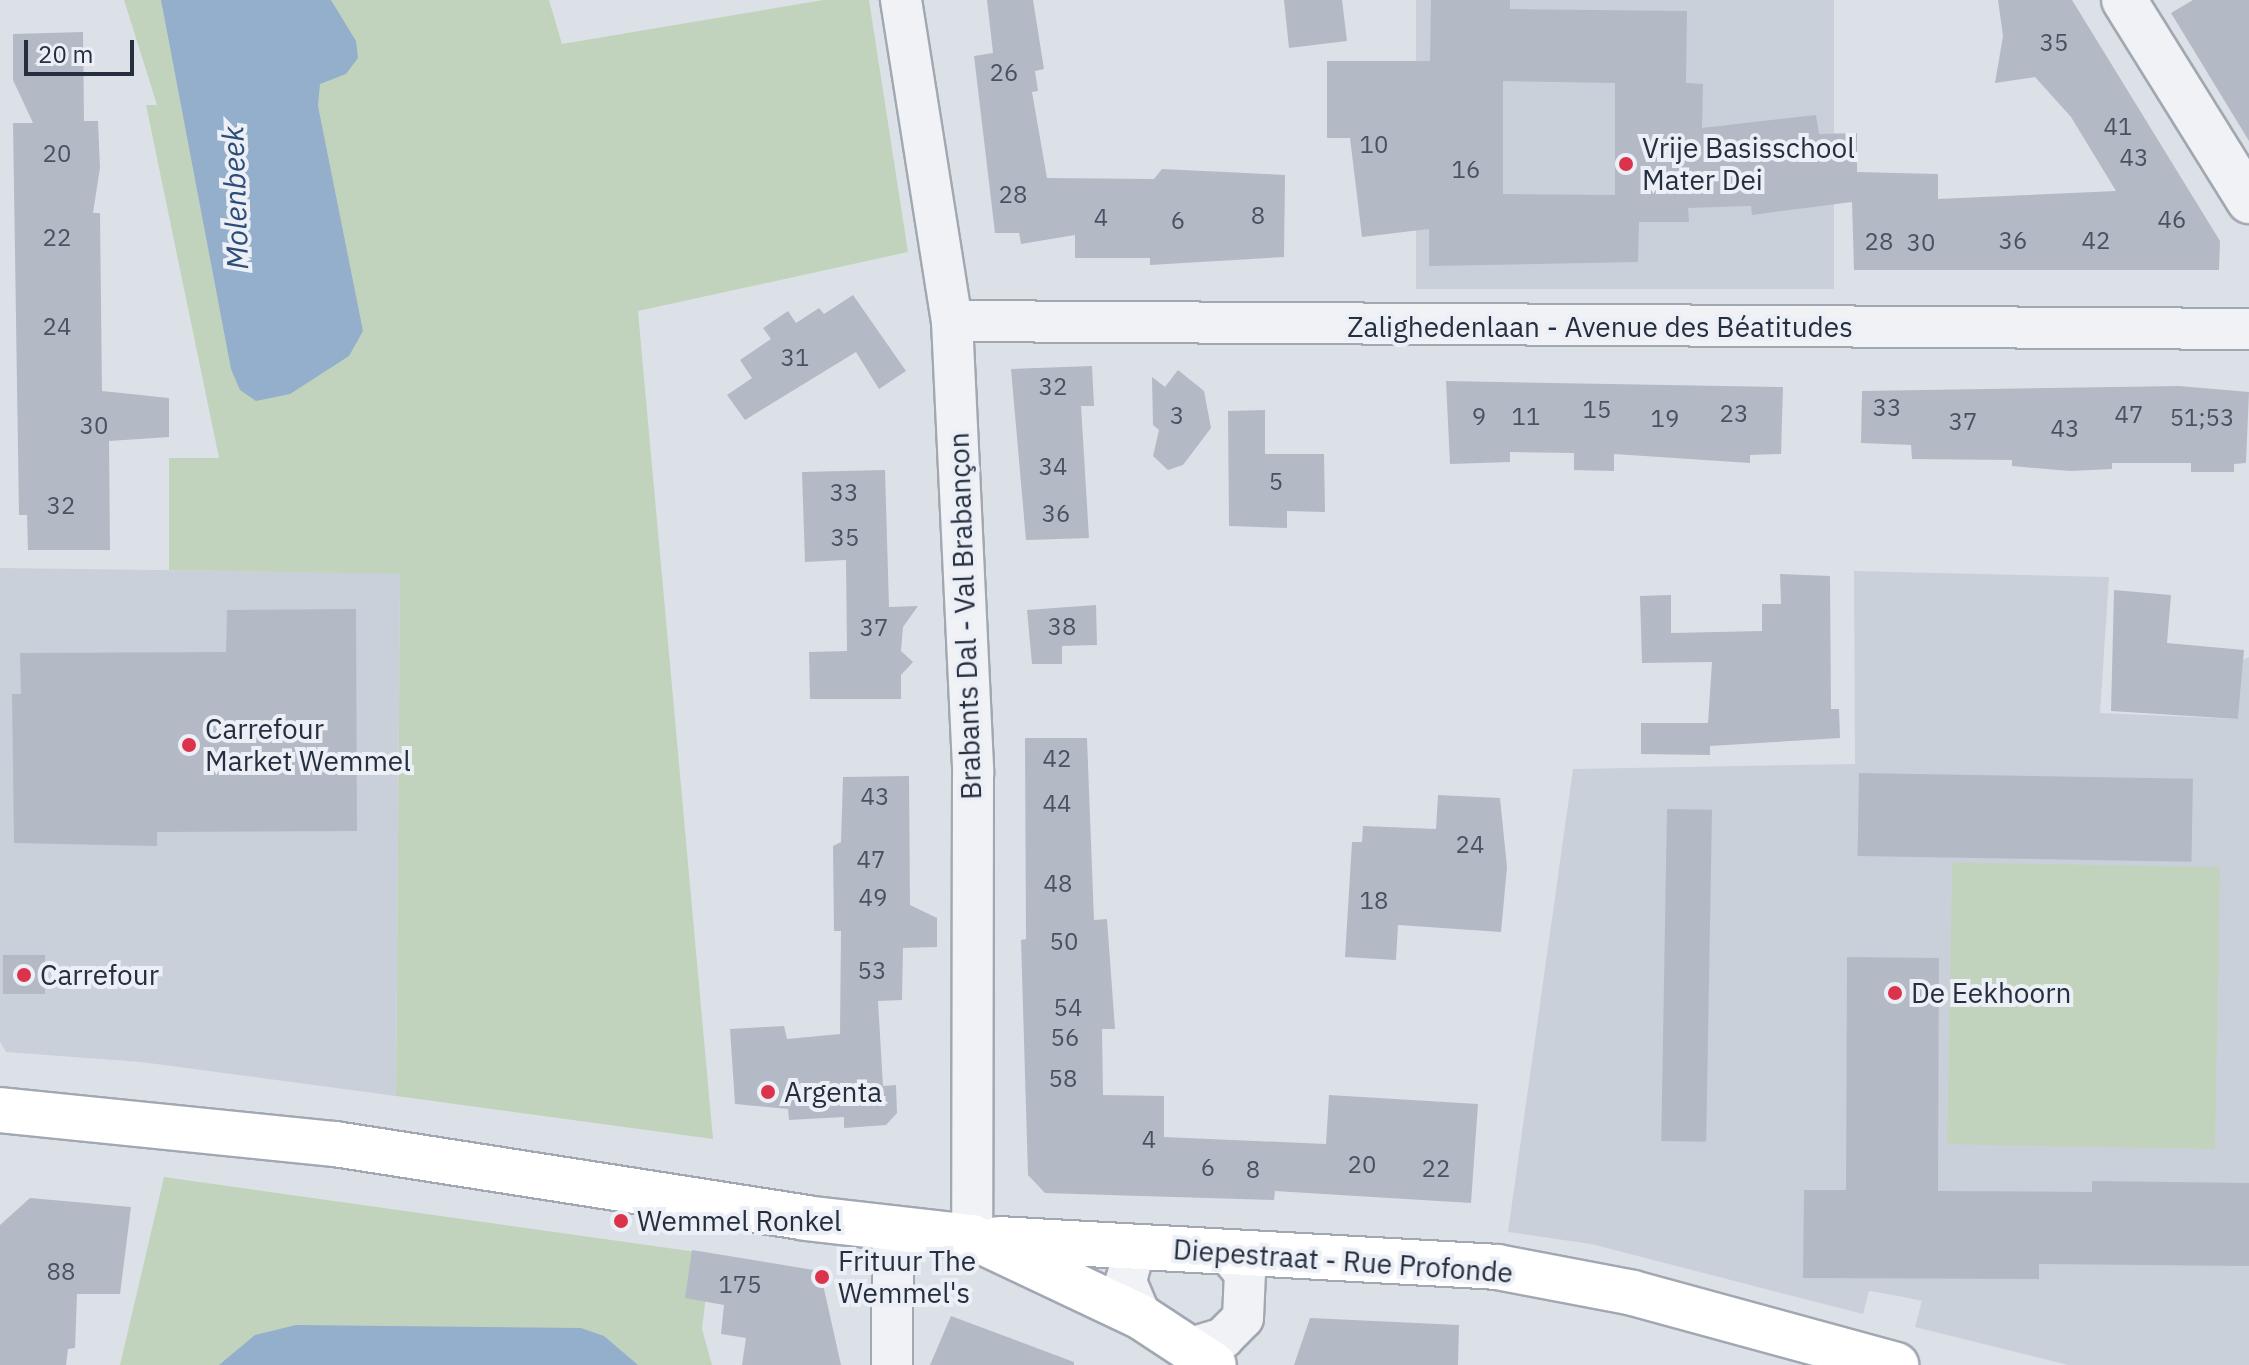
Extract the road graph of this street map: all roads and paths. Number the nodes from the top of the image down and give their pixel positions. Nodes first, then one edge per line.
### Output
1 (901, 0) edge
2 (2124, 0) edge
3 (2249, 201) edge
4 (952, 321) junction
5 (2249, 329) edge
6 (0, 1110) edge
7 (893, 1227) junction
8 (972, 1237) junction
9 (1143, 1249) junction
10 (1225, 1250) junction
11 (1141, 1317) junction
12 (1202, 1357) edge
13 (892, 1365) edge
14 (1896, 1365) edge

1 - 4 street, Brabants Dal - Val Brabançon
2 - 3 street
4 - 5 street, Zalighedenlaan - Avenue des Béatitudes
4 - 8 street, Brabants Dal - Val Brabançon
6 - 7 main road
7 - 8 main road
7 - 13 street
8 - 9 main road, Diepestraat - Rue Profonde
8 - 11 main road
9 - 10 main road, Diepestraat - Rue Profonde
9 - 11 street
10 - 12 street
10 - 14 main road, Diepestraat - Rue Profonde
11 - 12 main road

